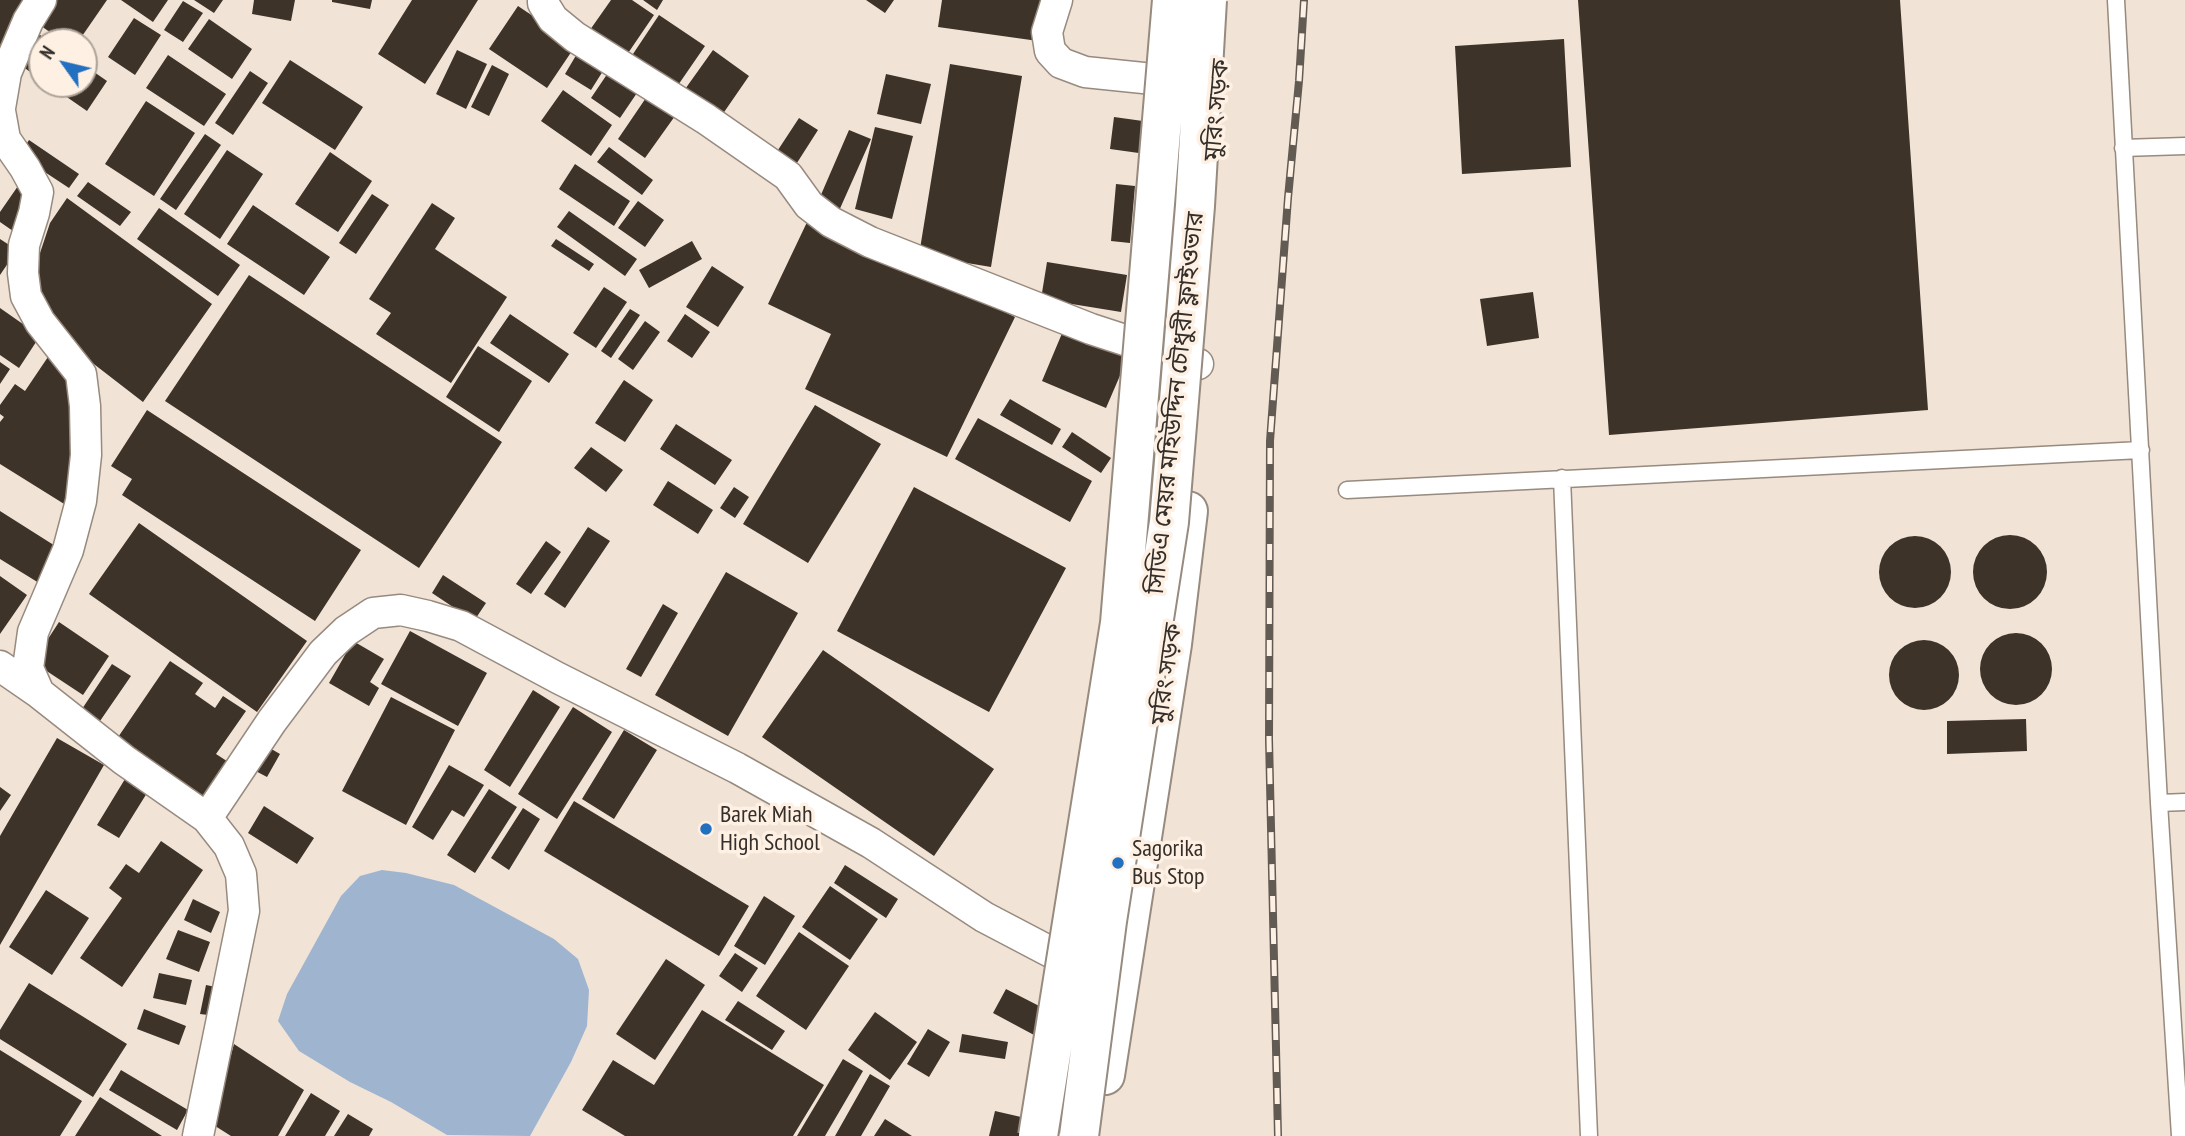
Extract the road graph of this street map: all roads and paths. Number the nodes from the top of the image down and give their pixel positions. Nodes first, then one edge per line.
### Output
1 (41, 0) edge
2 (544, 0) edge
3 (1057, 0) edge
4 (1172, 0) edge
5 (1207, 0) edge
6 (1225, 0) edge
7 (2116, 0) edge
8 (1221, 79) junction
9 (0, 110) edge
10 (2185, 146) edge
11 (2123, 148) junction
12 (1198, 363) junction
13 (2141, 450) junction
14 (1562, 478) junction
15 (1347, 489) dead end
16 (0, 666) edge
17 (39, 693) junction
18 (2185, 802) edge
19 (2159, 803) junction
20 (207, 818) junction
21 (1118, 988) junction
22 (198, 1136) edge
23 (1038, 1136) edge
24 (1079, 1136) edge
25 (1097, 1136) edge
26 (1589, 1136) edge
27 (2180, 1136) edge

1 - 9 street
2 - 12 street
3 - 8 street
4 - 23 highway, bridge
5 - 24 highway, সিডিএ মেয়র মহিউদ্দিন চৌধুরী ফ্লাইওভার, bridge
6 - 8 highway, মুরিং সড়ক
7 - 11 lane
8 - 12 highway, মুরিং সড়ক
9 - 17 street
10 - 11 lane
11 - 13 lane
12 - 21 highway, মুরিং সড়ক
13 - 14 lane
13 - 19 lane
14 - 15 lane
14 - 26 lane
16 - 17 street
17 - 20 street
18 - 19 lane
19 - 27 lane
20 - 21 street
20 - 22 street
21 - 25 highway, মুরিং সড়ক

